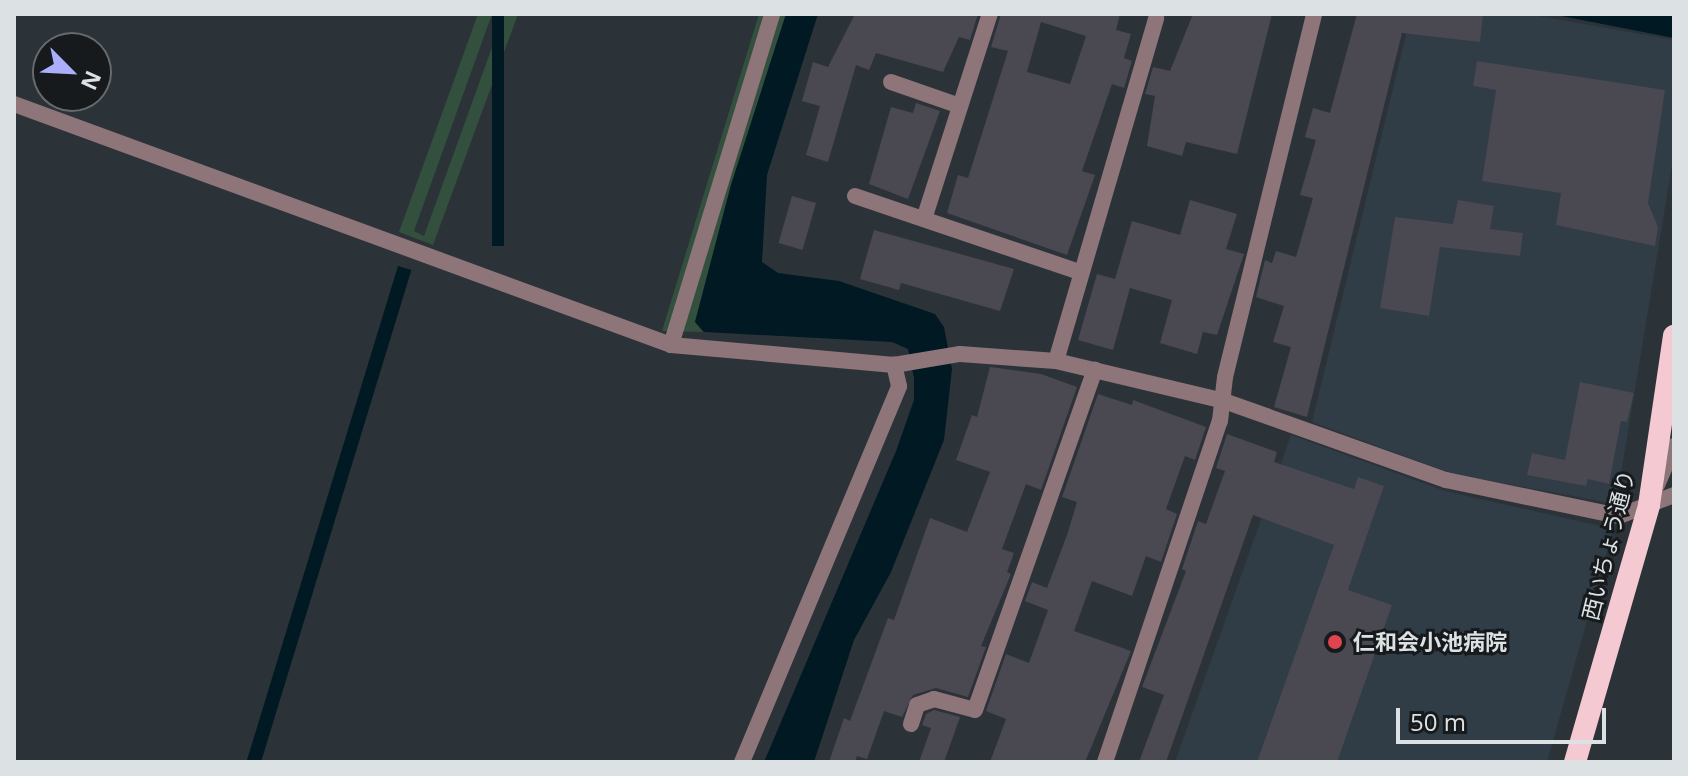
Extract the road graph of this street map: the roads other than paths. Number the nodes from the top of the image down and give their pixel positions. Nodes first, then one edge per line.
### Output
1 (772, 14) edge
2 (990, 14) edge
3 (1314, 14) edge
4 (1156, 18) dead end
5 (891, 82) dead end
6 (14, 104) edge
7 (960, 106) junction
8 (855, 196) dead end
9 (924, 219) junction
10 (1080, 272) junction
11 (1674, 336) edge
12 (671, 345) junction
13 (1056, 361) junction
14 (894, 365) junction
15 (1095, 370) junction
16 (1224, 401) junction
17 (1674, 446) edge
18 (1674, 495) edge
19 (1649, 505) junction
20 (911, 724) dead end
21 (742, 762) edge
22 (1105, 762) edge
23 (1575, 762) edge

1 - 12 street
2 - 7 street
3 - 16 street
4 - 10 street
5 - 7 street
6 - 12 street
7 - 9 street
8 - 9 street
9 - 10 street
10 - 13 street
11 - 19 highway, 西いちょう通り
12 - 14 street
13 - 14 street
13 - 15 street
14 - 21 street
15 - 16 street
15 - 20 street
16 - 19 street
16 - 22 street
17 - 19 street
18 - 19 street
19 - 23 highway, 西いちょう通り

